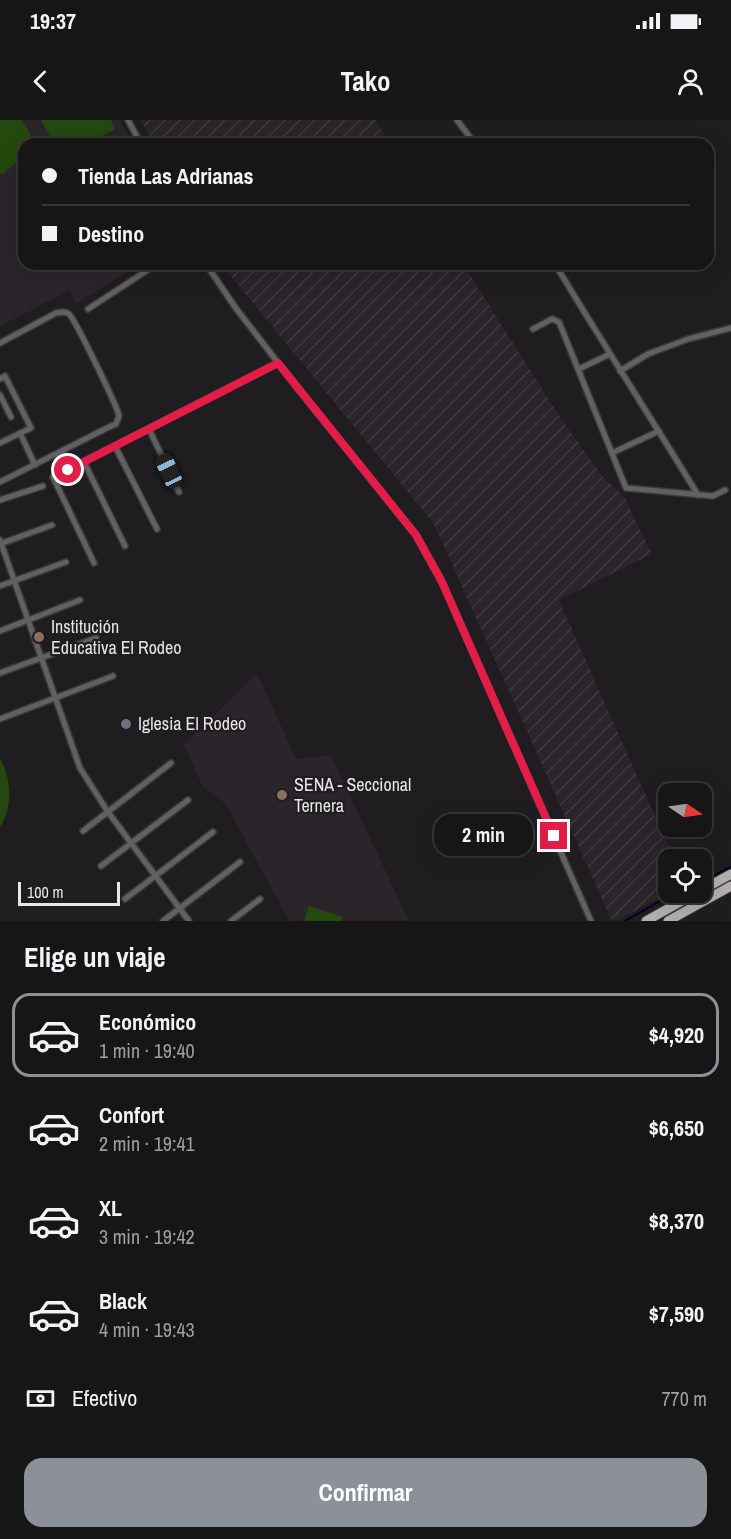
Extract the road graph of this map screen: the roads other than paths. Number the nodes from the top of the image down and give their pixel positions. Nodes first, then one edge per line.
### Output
1 (128, 120) edge
2 (457, 120) edge
3 (138, 138) edge
4 (470, 138) edge
5 (148, 270) edge
6 (210, 270) edge
7 (559, 270) edge
8 (88, 309) dead end
9 (731, 328) edge
10 (532, 329) dead end
11 (0, 343) edge
12 (610, 354) junction
13 (278, 363) junction
14 (579, 369) junction
15 (620, 371) junction
16 (0, 379) edge
17 (1, 399) edge
18 (11, 417) dead end
19 (149, 429) junction
20 (659, 431) junction
21 (20, 434) junction
22 (0, 443) edge
23 (115, 446) junction
24 (612, 453) junction
25 (84, 462) junction
26 (35, 465) junction
27 (0, 482) edge
28 (43, 486) dead end
29 (725, 490) dead end
30 (179, 492) dead end
31 (698, 495) junction
32 (0, 500) edge
33 (51, 525) dead end
34 (158, 530) dead end
35 (0, 543) edge
36 (125, 546) dead end
37 (66, 562) dead end
38 (93, 563) dead end
39 (14, 581) junction
40 (0, 586) edge
41 (80, 600) dead end
42 (28, 621) junction
43 (0, 631) edge
44 (96, 638) dead end
45 (40, 658) junction
46 (0, 673) edge
47 (112, 676) dead end
48 (54, 699) junction
49 (0, 719) edge
50 (171, 763) dead end
51 (188, 800) dead end
52 (108, 812) junction
53 (83, 831) dead end
54 (213, 832) dead end
55 (132, 844) junction
56 (240, 862) dead end
57 (101, 866) dead end
58 (731, 874) edge
59 (155, 876) junction
60 (712, 884) edge
61 (731, 886) edge
62 (126, 898) dead end
63 (260, 899) dead end
64 (678, 903) edge
65 (179, 908) junction
66 (162, 921) edge
67 (189, 921) edge
68 (231, 921) edge
69 (591, 921) edge
70 (646, 921) edge
71 (668, 921) edge

1 - 3 street
2 - 4 street
5 - 8 street
6 - 13 street
7 - 12 street
9 - 15 street
10 - 14 street
11 - 26 street
12 - 14 street
12 - 15 street
13 - 19 street
13 - 69 street
14 - 24 street
15 - 20 street
16 - 21 street
17 - 18 street
19 - 23 street
19 - 30 street
20 - 24 street
20 - 31 street
21 - 22 street
21 - 26 street
23 - 25 street
23 - 34 street
24 - 31 street
25 - 36 street
25 - 38 street
26 - 27 street
28 - 32 street
29 - 31 street
33 - 35 street
35 - 39 street
37 - 39 street
39 - 40 street
39 - 42 street
41 - 42 street
42 - 43 street
42 - 45 street
44 - 45 street
45 - 46 street
45 - 48 street
47 - 48 street
48 - 49 street
48 - 52 street
50 - 52 street
51 - 55 street
52 - 53 street
52 - 55 street
54 - 59 street
55 - 57 street
55 - 59 street
56 - 65 street
58 - 60 highway
59 - 62 street
59 - 65 street
61 - 71 highway
63 - 68 street
64 - 70 highway
65 - 66 street
65 - 67 street

